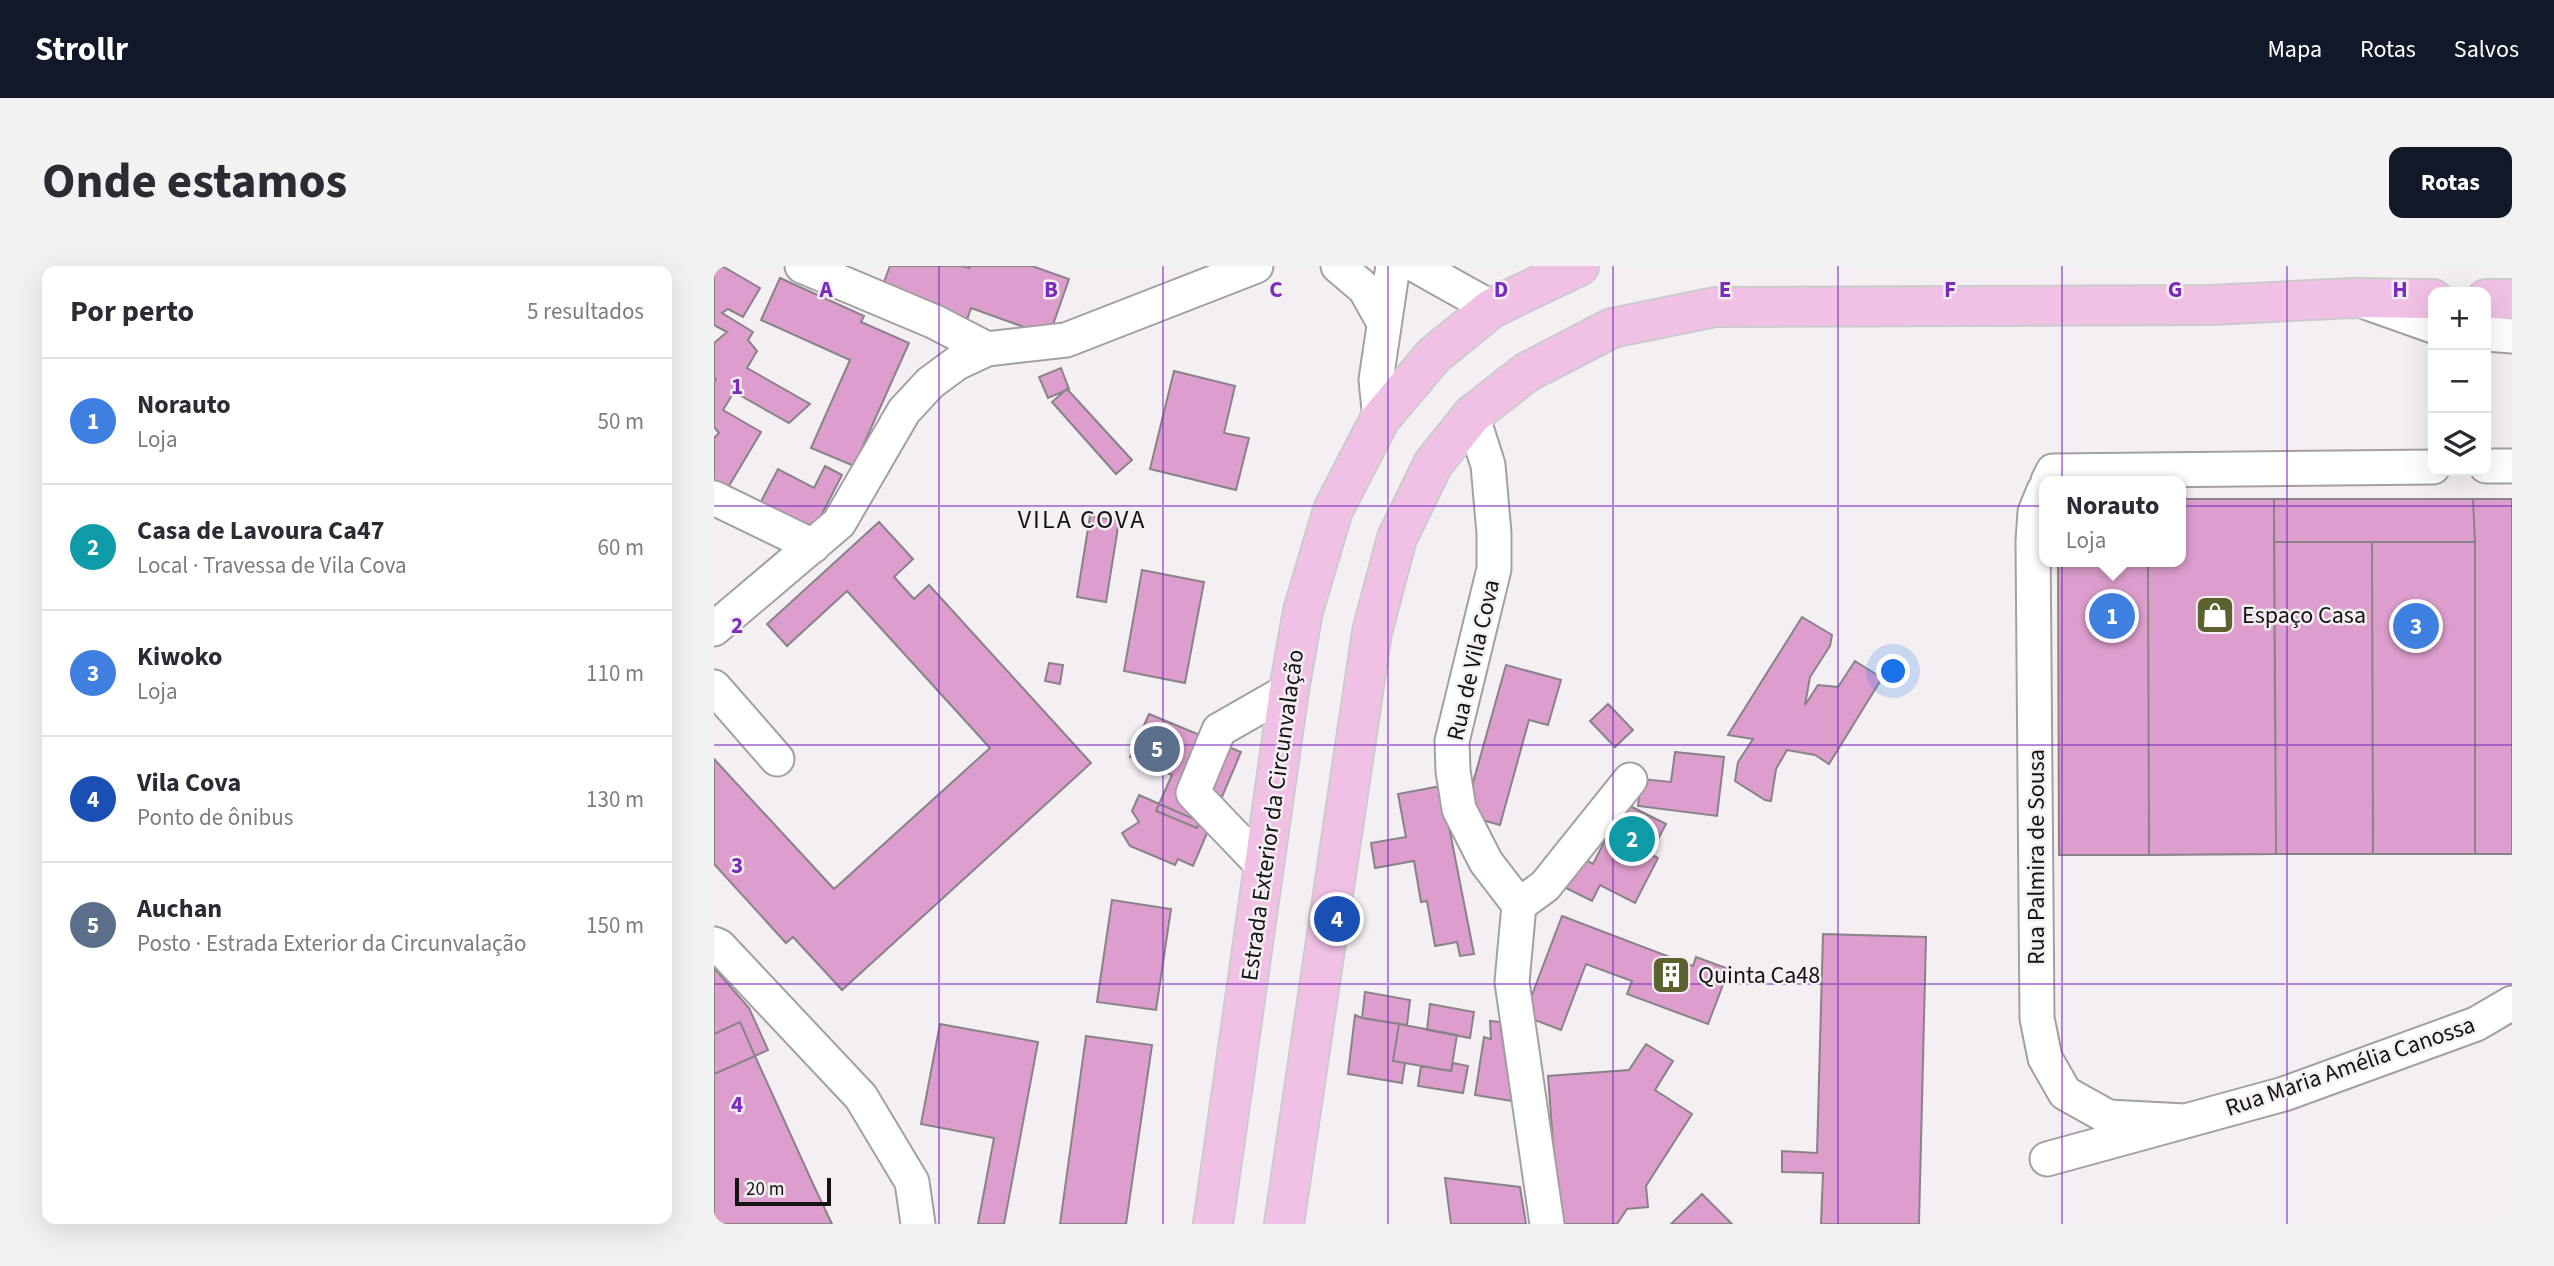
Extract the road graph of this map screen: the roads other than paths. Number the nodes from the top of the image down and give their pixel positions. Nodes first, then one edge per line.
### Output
1 (802, 266) edge
2 (1256, 266) edge
3 (1338, 266) edge
4 (1393, 266) edge
5 (1417, 266) edge
6 (1578, 266) edge
7 (1532, 277) edge
8 (2352, 298) junction
9 (2428, 299) edge
10 (2491, 299) edge
11 (2512, 299) edge
12 (1492, 308) junction
13 (1384, 323) junction
14 (2428, 324) edge
15 (2491, 334) edge
16 (2512, 336) edge
17 (987, 349) junction
18 (1472, 415) junction
19 (1380, 419) junction
20 (2491, 466) edge
21 (2512, 466) edge
22 (2428, 467) edge
23 (2166, 476) edge
24 (714, 498) edge
25 (2039, 502) edge
26 (813, 546) junction
27 (714, 629) edge
28 (714, 687) edge
29 (1289, 690) junction
30 (777, 758) dead end
31 (1630, 780) dead end
32 (1263, 866) junction
33 (1519, 905) junction
34 (714, 944) edge
35 (2512, 1003) edge
36 (2185, 1121) junction
37 (2047, 1159) dead end
38 (918, 1224) edge
39 (1213, 1224) edge
40 (1284, 1224) edge
41 (1547, 1224) edge

1 - 17 street
2 - 17 street
3 - 13 street
4 - 13 street
5 - 12 street
6 - 7 main road, Estrada Exterior da Circunvalação
7 - 12 main road, Estrada Exterior da Circunvalação
8 - 9 main road
8 - 14 street
8 - 18 main road
10 - 11 main road
12 - 19 main road, Estrada Exterior da Circunvalação
13 - 19 street
15 - 16 street
17 - 26 street
18 - 33 street, Rua de Vila Cova
18 - 40 main road
19 - 29 main road, Estrada Exterior da Circunvalação
20 - 21 street
22 - 23 street
24 - 26 street
25 - 36 street, Rua Palmira de Sousa
26 - 27 street
28 - 30 street
29 - 32 main road, Estrada Exterior da Circunvalação
29 - 32 street
31 - 33 street
32 - 39 main road, Estrada Exterior da Circunvalação
33 - 41 street
34 - 38 street
35 - 36 street, Rua Maria Amélia Canossa
36 - 37 street, Rua Maria Amélia Canossa

